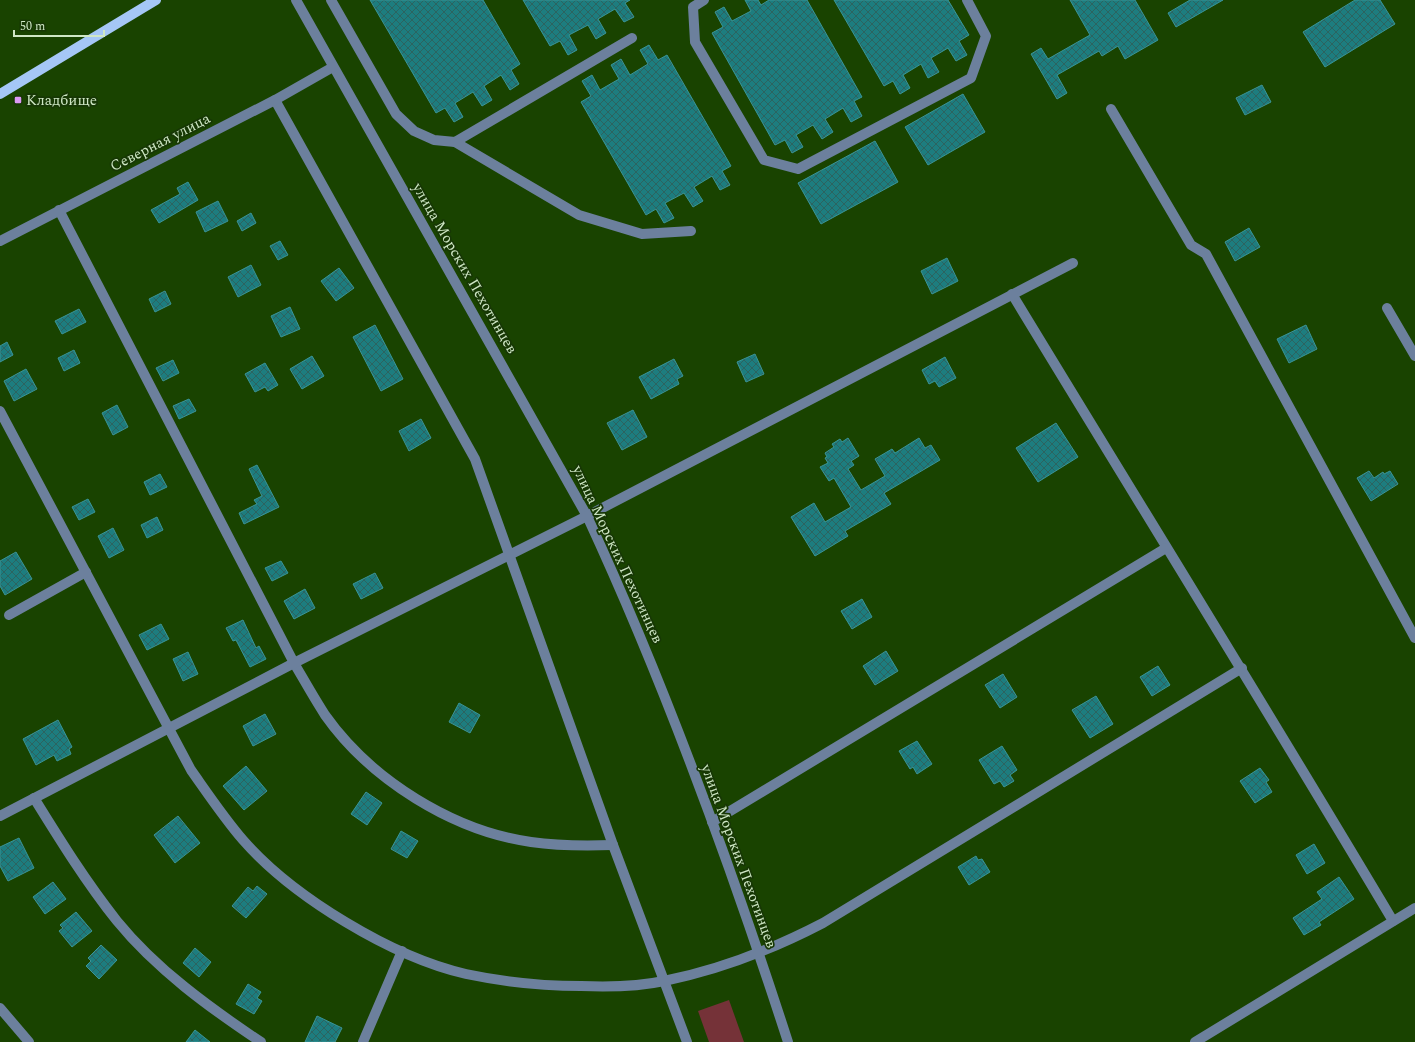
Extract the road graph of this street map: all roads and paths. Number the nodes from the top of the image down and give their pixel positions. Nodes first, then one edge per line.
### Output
1 (156, 0) edge
2 (296, 0) edge
3 (331, 0) edge
4 (704, 0) edge
5 (970, 1) edge
6 (632, 38) dead end
7 (333, 67) junction
8 (0, 94) edge
9 (275, 100) junction
10 (1111, 109) dead end
11 (456, 142) junction
12 (60, 210) junction
13 (692, 231) dead end
14 (0, 241) edge
15 (1073, 263) dead end
16 (1012, 294) junction
17 (1387, 308) dead end
18 (1415, 356) edge
19 (0, 411) edge
20 (587, 516) junction
21 (1166, 548) junction
22 (508, 554) junction
23 (86, 572) junction
24 (10, 615) dead end
25 (1415, 638) edge
26 (294, 663) junction
27 (1242, 668) junction
28 (169, 728) junction
29 (34, 798) junction
30 (0, 816) edge
31 (712, 822) junction
32 (613, 845) junction
33 (1415, 908) edge
34 (1393, 921) junction
35 (402, 951) junction
36 (759, 953) junction
37 (663, 982) junction
38 (0, 1008) edge
39 (29, 1042) edge
40 (261, 1042) edge
41 (363, 1042) edge
42 (686, 1042) edge
43 (788, 1042) edge
44 (1195, 1042) edge

1 - 8 main road
2 - 7 street, улица Морских Пехотинцев
3 - 11 street
4 - 5 street
6 - 11 street
7 - 9 street, Северная улица
7 - 20 street, улица Морских Пехотинцев
9 - 12 street, Северная улица
9 - 22 street
10 - 25 street
11 - 13 street
12 - 14 street, Северная улица
12 - 26 street
15 - 16 street
16 - 20 street
16 - 21 street
17 - 18 street
19 - 23 street
20 - 22 street
20 - 31 street, улица Морских Пехотинцев
21 - 27 street
21 - 31 street
22 - 26 street
22 - 32 street
23 - 24 street
23 - 28 street
26 - 28 street
26 - 32 street
27 - 34 street
27 - 36 street
28 - 29 street
28 - 35 street
29 - 30 street
29 - 40 street
31 - 36 street, улица Морских Пехотинцев
32 - 37 street
33 - 34 street
34 - 44 street
35 - 37 street
35 - 41 street
36 - 37 street
36 - 43 street, улица Морских Пехотинцев
37 - 42 street
38 - 39 street

